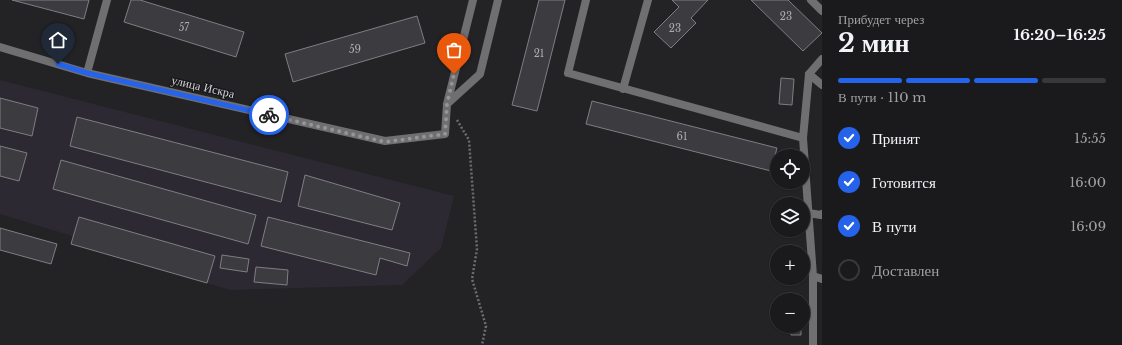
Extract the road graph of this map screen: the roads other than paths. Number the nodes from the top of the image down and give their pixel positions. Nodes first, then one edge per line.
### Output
1 (107, 0) edge
2 (473, 0) edge
3 (498, 0) edge
4 (586, 0) edge
5 (648, 0) edge
6 (811, 0) edge
7 (822, 11) edge
8 (0, 47) edge
9 (822, 59) edge
10 (87, 73) junction
11 (809, 74) junction
12 (822, 85) edge
13 (623, 89) junction
14 (447, 104) junction
15 (803, 138) junction
16 (807, 197) edge
17 (810, 214) edge
18 (822, 214) edge
19 (810, 237) edge
20 (813, 276) junction
21 (822, 279) edge
22 (813, 345) edge

1 - 10 street
2 - 14 street
3 - 14 street
4 - 13 street
5 - 13 street
6 - 7 street
8 - 10 street, улица Искра
9 - 11 street
10 - 14 street, улица Искра
11 - 12 street
11 - 15 street
13 - 15 street
15 - 16 street
17 - 18 street
19 - 20 street
20 - 21 street
20 - 22 street

